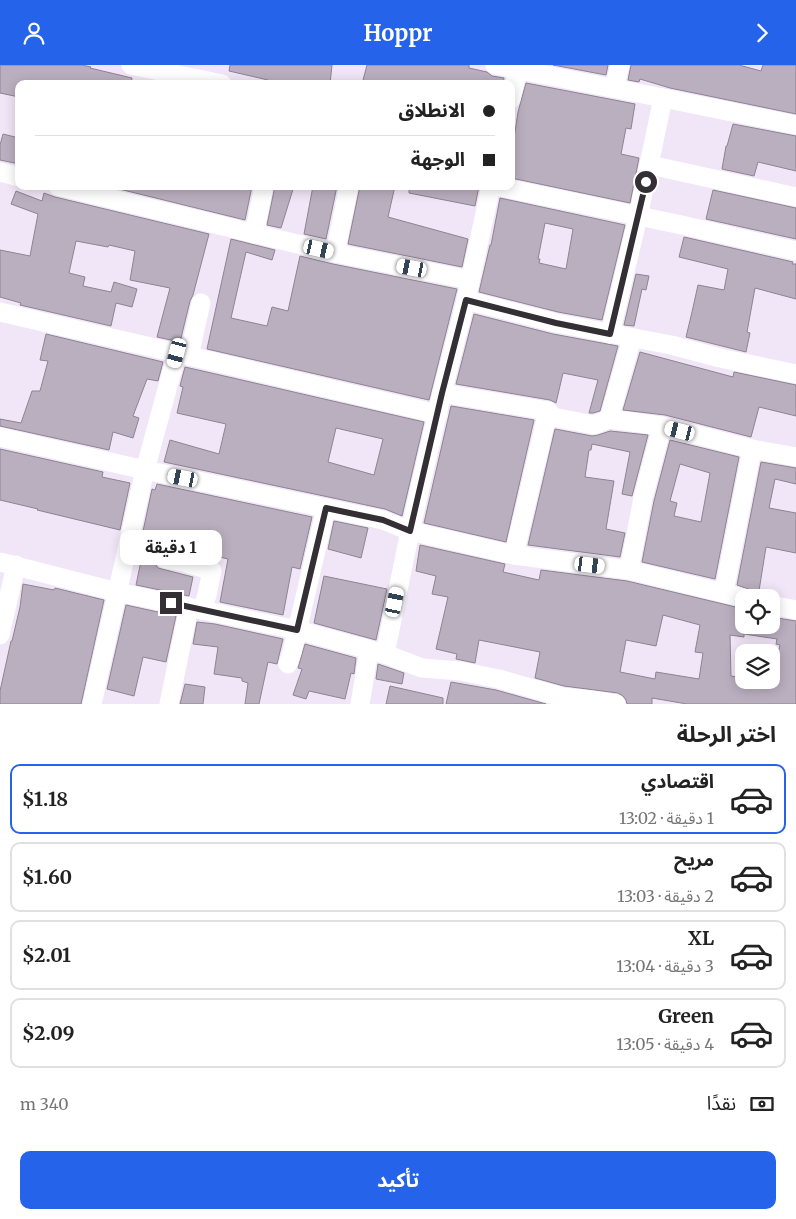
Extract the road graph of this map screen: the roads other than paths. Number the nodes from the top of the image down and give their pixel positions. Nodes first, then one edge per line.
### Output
1 (131, 65) edge
2 (494, 65) edge
3 (620, 65) edge
4 (519, 67) edge
5 (203, 80) edge
6 (515, 83) edge
7 (614, 88) junction
8 (663, 97) junction
9 (796, 125) edge
10 (650, 165) junction
11 (0, 172) edge
12 (15, 176) edge
13 (74, 190) edge
14 (263, 190) edge
15 (348, 190) edge
16 (490, 190) edge
17 (514, 190) edge
18 (796, 197) edge
19 (638, 217) junction
20 (254, 234) junction
21 (796, 251) edge
22 (335, 253) junction
23 (470, 280) junction
24 (466, 300) junction
25 (201, 303) dead end
26 (0, 311) edge
27 (610, 334) junction
28 (632, 338) junction
29 (183, 354) junction
30 (796, 374) edge
31 (442, 393) junction
32 (548, 411) junction
33 (438, 414) junction
34 (609, 419) junction
35 (662, 426) junction
36 (0, 437) edge
37 (752, 449) junction
38 (796, 457) edge
39 (145, 471) junction
40 (326, 508) junction
41 (410, 531) junction
42 (514, 555) junction
43 (165, 559) dead end
44 (8, 564) edge
45 (629, 570) junction
46 (118, 592) junction
47 (724, 593) junction
48 (735, 596) edge
49 (780, 607) edge
50 (196, 608) junction
51 (796, 610) edge
52 (297, 630) junction
53 (0, 635) edge
54 (377, 652) junction
55 (288, 664) dead end
56 (535, 697) edge
57 (92, 704) edge
58 (168, 704) edge
59 (360, 704) edge
60 (616, 704) edge

1 - 5 street
2 - 4 street
3 - 7 street
4 - 6 street
4 - 7 street
7 - 8 street
8 - 9 street
8 - 10 street
10 - 18 street
10 - 19 street
11 - 12 street
13 - 20 street
14 - 20 street
15 - 22 street
16 - 23 street
17 - 19 street
19 - 21 street
19 - 27 street
20 - 22 street
22 - 23 street
23 - 24 street
24 - 27 street
24 - 31 street
25 - 29 street
26 - 29 street
27 - 28 street
28 - 30 street
28 - 34 street
29 - 33 street
29 - 39 street
31 - 32 street
31 - 33 street
32 - 34 street
32 - 42 street
33 - 41 street
34 - 35 street
35 - 37 street
35 - 45 street
36 - 39 street
37 - 38 street
37 - 47 street
39 - 40 street
39 - 46 street
40 - 41 street
40 - 52 street
41 - 42 street
41 - 54 street
42 - 45 street
43 - 50 street
44 - 46 street
44 - 53 street
45 - 47 street
46 - 50 street
46 - 57 street
47 - 48 street
49 - 51 street
50 - 52 street
50 - 58 street
52 - 54 street
52 - 55 street
54 - 56 street
54 - 59 street
56 - 60 street

